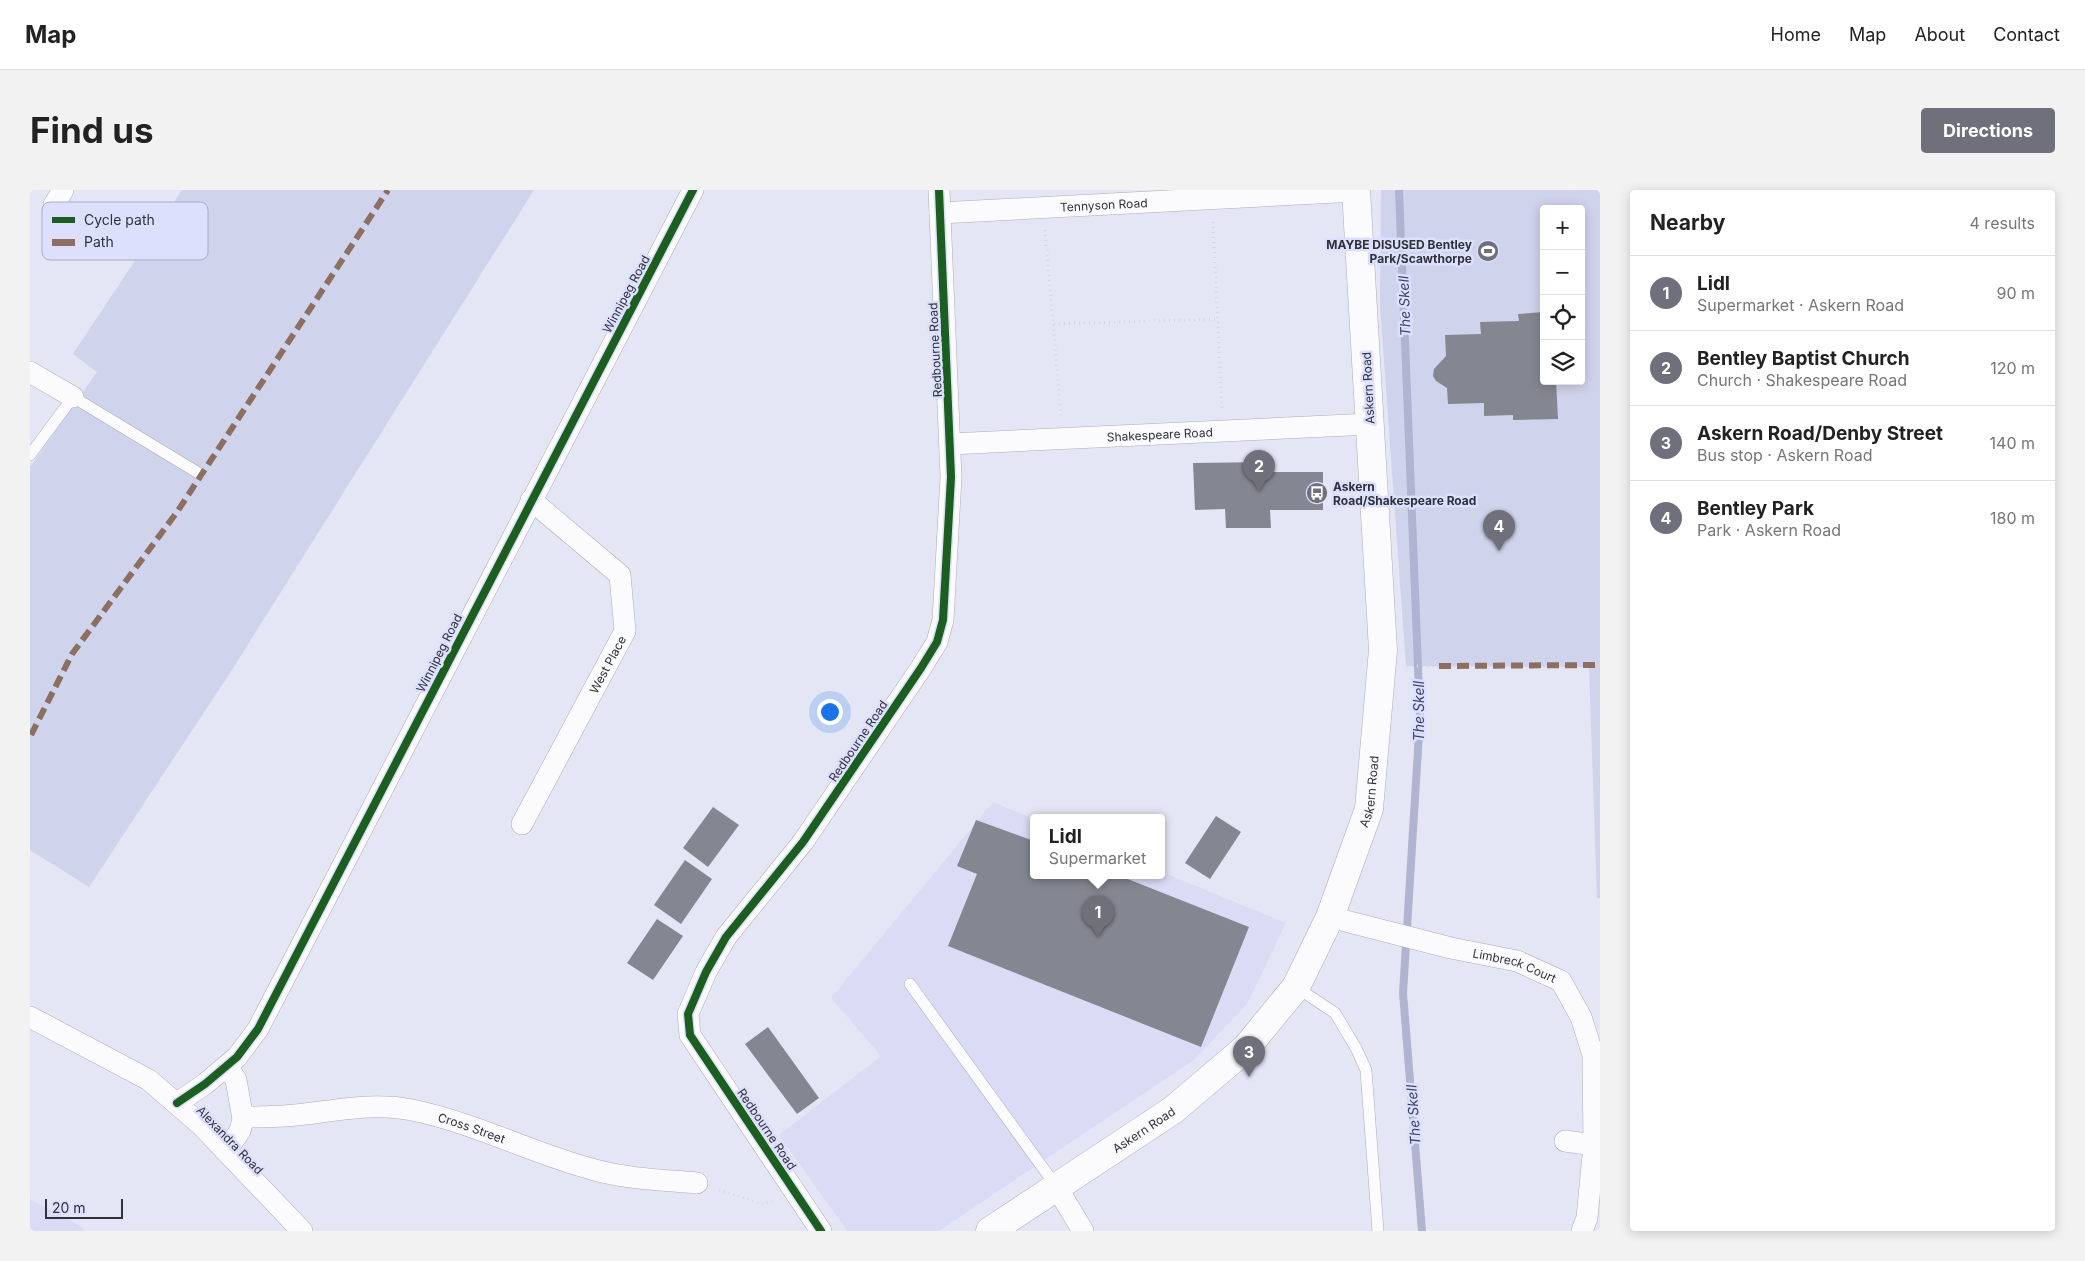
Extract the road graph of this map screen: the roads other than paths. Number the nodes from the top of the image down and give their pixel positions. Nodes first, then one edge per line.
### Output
1 (693, 190) edge
2 (939, 190) edge
3 (1356, 190) edge
4 (940, 213) junction
5 (30, 372) edge
6 (73, 396) junction
7 (1370, 424) junction
8 (950, 444) junction
9 (30, 455) edge
10 (200, 474) dead end
11 (532, 500) junction
12 (522, 824) dead end
13 (1330, 917) junction
14 (910, 984) dead end
15 (1296, 987) junction
16 (30, 1017) edge
17 (227, 1066) junction
18 (177, 1103) junction
19 (243, 1117) junction
20 (1566, 1141) dead end
21 (1594, 1145) junction
22 (224, 1149) junction
23 (697, 1183) road end
24 (1056, 1186) junction
25 (302, 1231) edge
26 (821, 1231) edge
27 (990, 1231) edge
28 (1083, 1231) edge
29 (1378, 1231) edge
30 (1582, 1231) edge

1 - 11 street, Winnipeg Road
2 - 4 street, Redbourne Road
3 - 4 street, Tennyson Road
3 - 7 highway, Askern Road
4 - 8 street, Redbourne Road
5 - 6 street
6 - 9 lane
6 - 10 lane
7 - 8 street, Shakespeare Road
7 - 13 highway, Askern Road
8 - 26 street, Redbourne Road
11 - 12 street, West Place
11 - 17 street, Winnipeg Road
13 - 15 highway, Askern Road
13 - 21 street, Limbreck Court
14 - 24 lane
15 - 24 highway, Askern Road
15 - 29 lane
16 - 18 street, Alexandra Road
17 - 18 street, Winnipeg Road
17 - 19 street
18 - 22 street, Alexandra Road
19 - 22 street
19 - 23 street, Cross Street
20 - 21 street
21 - 30 street, Limbreck Court
22 - 25 street, Alexandra Road
24 - 27 highway, Askern Road
24 - 28 street

